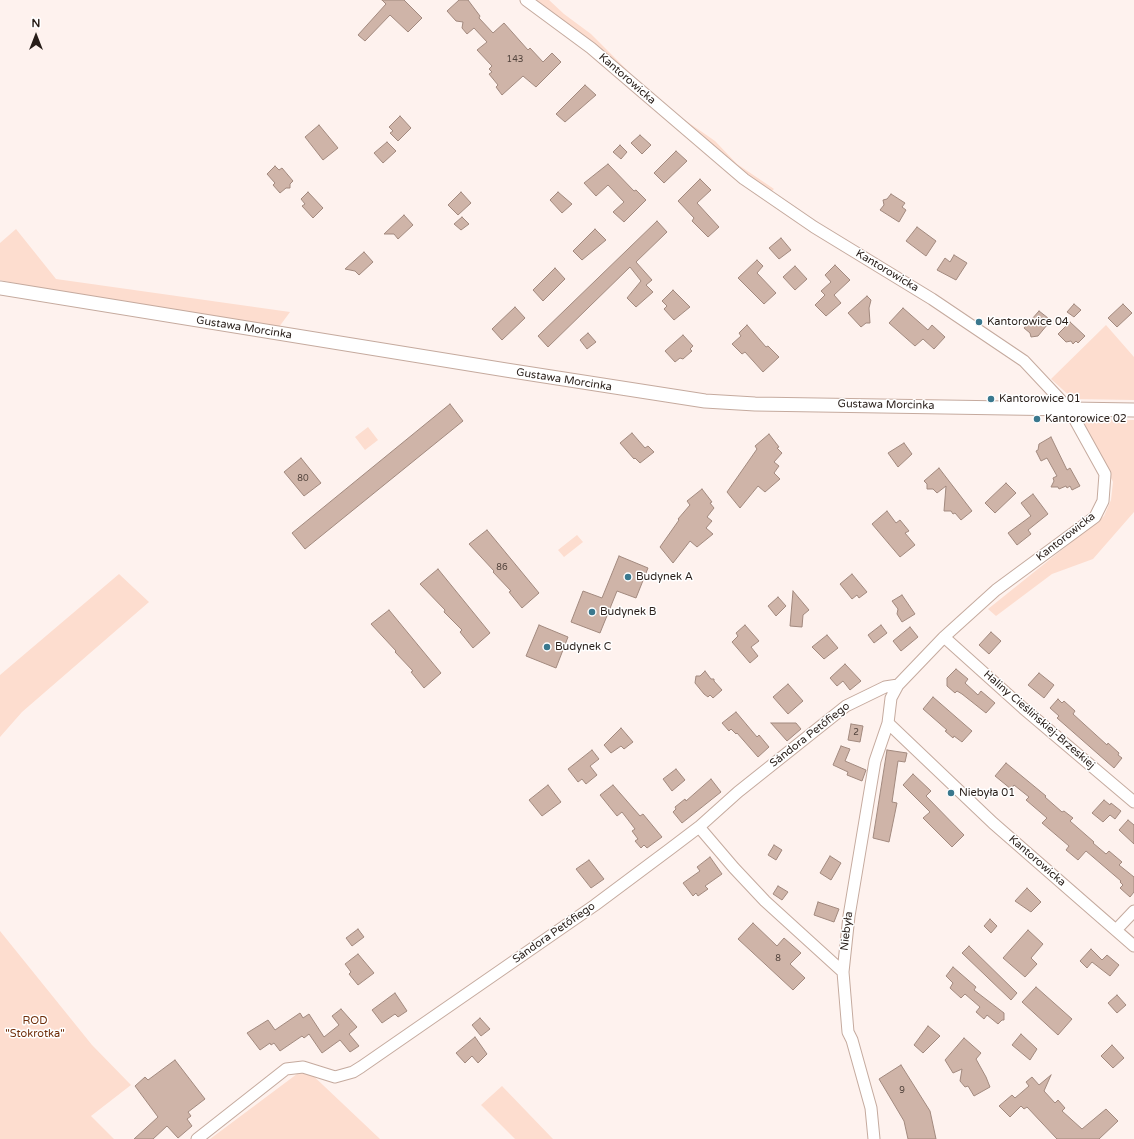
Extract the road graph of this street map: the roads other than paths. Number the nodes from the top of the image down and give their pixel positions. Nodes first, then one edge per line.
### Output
1 (526, 0) edge
2 (0, 288) edge
3 (1069, 409) junction
4 (1134, 410) edge
5 (944, 637) junction
6 (898, 685) junction
7 (888, 723) junction
8 (1134, 802) edge
9 (699, 827) junction
10 (1134, 911) edge
11 (1116, 930) junction
12 (1134, 946) edge
13 (843, 972) junction
14 (197, 1139) edge
15 (874, 1139) edge

1 - 3 street, Kantorowicka
2 - 3 street, Gustawa Morcinka
3 - 4 street, Gustawa Morcinka
3 - 5 street, Kantorowicka
5 - 6 street, Kantorowicka
5 - 8 street, Haliny Cieślińskiej-Brzeskiej
6 - 7 street, Kantorowicka
6 - 9 street, Sándora Petőfiego
7 - 11 street, Kantorowicka
7 - 13 street, Niebyła
9 - 13 street
9 - 14 street, Sándora Petőfiego
10 - 11 street
11 - 12 street, Kantorowicka
13 - 15 street, Niebyła

